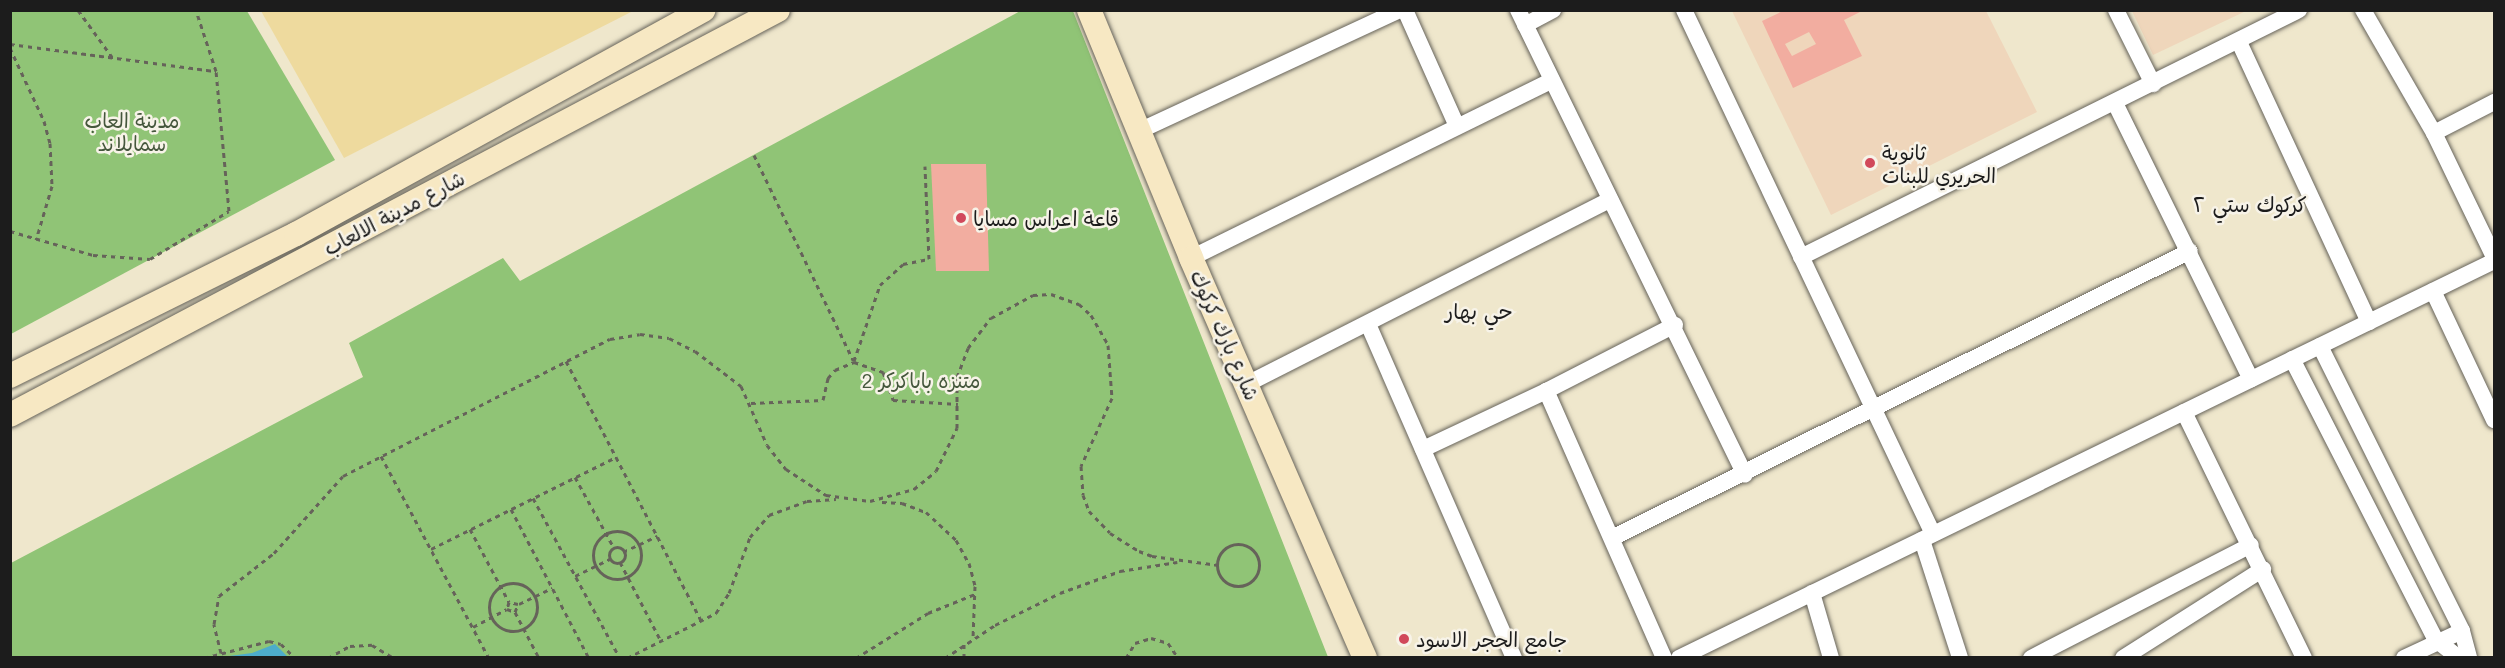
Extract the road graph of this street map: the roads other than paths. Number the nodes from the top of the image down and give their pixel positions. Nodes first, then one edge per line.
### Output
1 (704, 10) edge
2 (778, 10) edge
3 (1089, 10) edge
4 (1400, 10) edge
5 (1405, 10) edge
6 (1553, 10) edge
7 (1684, 10) edge
8 (2116, 10) edge
9 (2299, 10) edge
10 (2363, 10) edge
11 (1381, 14) edge
12 (1521, 18) edge
13 (2239, 42) junction
14 (629, 52) junction
15 (646, 80) junction
16 (1552, 80) junction
17 (2153, 84) junction
18 (2494, 102) edge
19 (2115, 103) junction
20 (1457, 126) junction
21 (1139, 131) junction
22 (2434, 133) junction
23 (1611, 200) junction
24 (2190, 251) junction
25 (1801, 257) junction
26 (1191, 258) junction
27 (2494, 259) edge
28 (2433, 291) junction
29 (2369, 322) junction
30 (1368, 324) junction
31 (1675, 325) junction
32 (2320, 346) junction
33 (2292, 360) junction
34 (10, 376) edge
35 (2251, 380) junction
36 (1247, 384) junction
37 (1546, 391) junction
38 (1874, 410) junction
39 (2184, 412) junction
40 (10, 415) edge
41 (2494, 420) edge
42 (1423, 449) junction
43 (1745, 475) junction
44 (1928, 537) junction
45 (1612, 538) junction
46 (2251, 545) junction
47 (2263, 569) junction
48 (1812, 593) junction
49 (2462, 631) junction
50 (2436, 640) junction
51 (1365, 657) edge
52 (1514, 657) edge
53 (1664, 657) edge
54 (1679, 657) edge
55 (1831, 657) edge
56 (1960, 657) edge
57 (2031, 657) edge
58 (2123, 657) edge
59 (2304, 657) edge
60 (2404, 657) edge
61 (2459, 657) edge
62 (2469, 657) edge

1 - 14 main road, شارع مدينة الالعاب
2 - 15 main road, شارع مدينة الالعاب
3 - 21 main road, شارع بارك كركوك
4 - 11 street
5 - 20 street
6 - 12 street
7 - 25 street
8 - 17 street
9 - 13 street
10 - 22 street
11 - 21 street
12 - 16 street
13 - 17 street
13 - 29 street
14 - 15 main road
14 - 34 main road, شارع مدينة الالعاب
15 - 40 main road, شارع مدينة الالعاب
16 - 20 street
16 - 23 street
17 - 19 street
18 - 22 street
19 - 24 street
19 - 25 street
20 - 26 street
21 - 26 main road, شارع بارك كركوك
22 - 27 street
23 - 30 street
23 - 31 street
24 - 35 street
24 - 38 street
25 - 38 street
26 - 36 main road, شارع بارك كركوك
27 - 28 street
28 - 29 street
28 - 41 street
29 - 32 street
30 - 36 street
30 - 42 street
31 - 37 street
31 - 43 street
32 - 33 street
32 - 49 street
33 - 35 street
33 - 50 street
35 - 39 street
36 - 51 main road, شارع بارك كركوك
37 - 42 street
37 - 45 street
38 - 43 street
38 - 44 street
39 - 44 street
39 - 46 street
42 - 52 street
43 - 45 street
44 - 48 street
44 - 56 street
45 - 53 street
46 - 47 street
46 - 57 street
47 - 58 street
47 - 59 street
48 - 54 street
48 - 55 street
49 - 50 street
49 - 62 street
50 - 60 street
50 - 61 street

